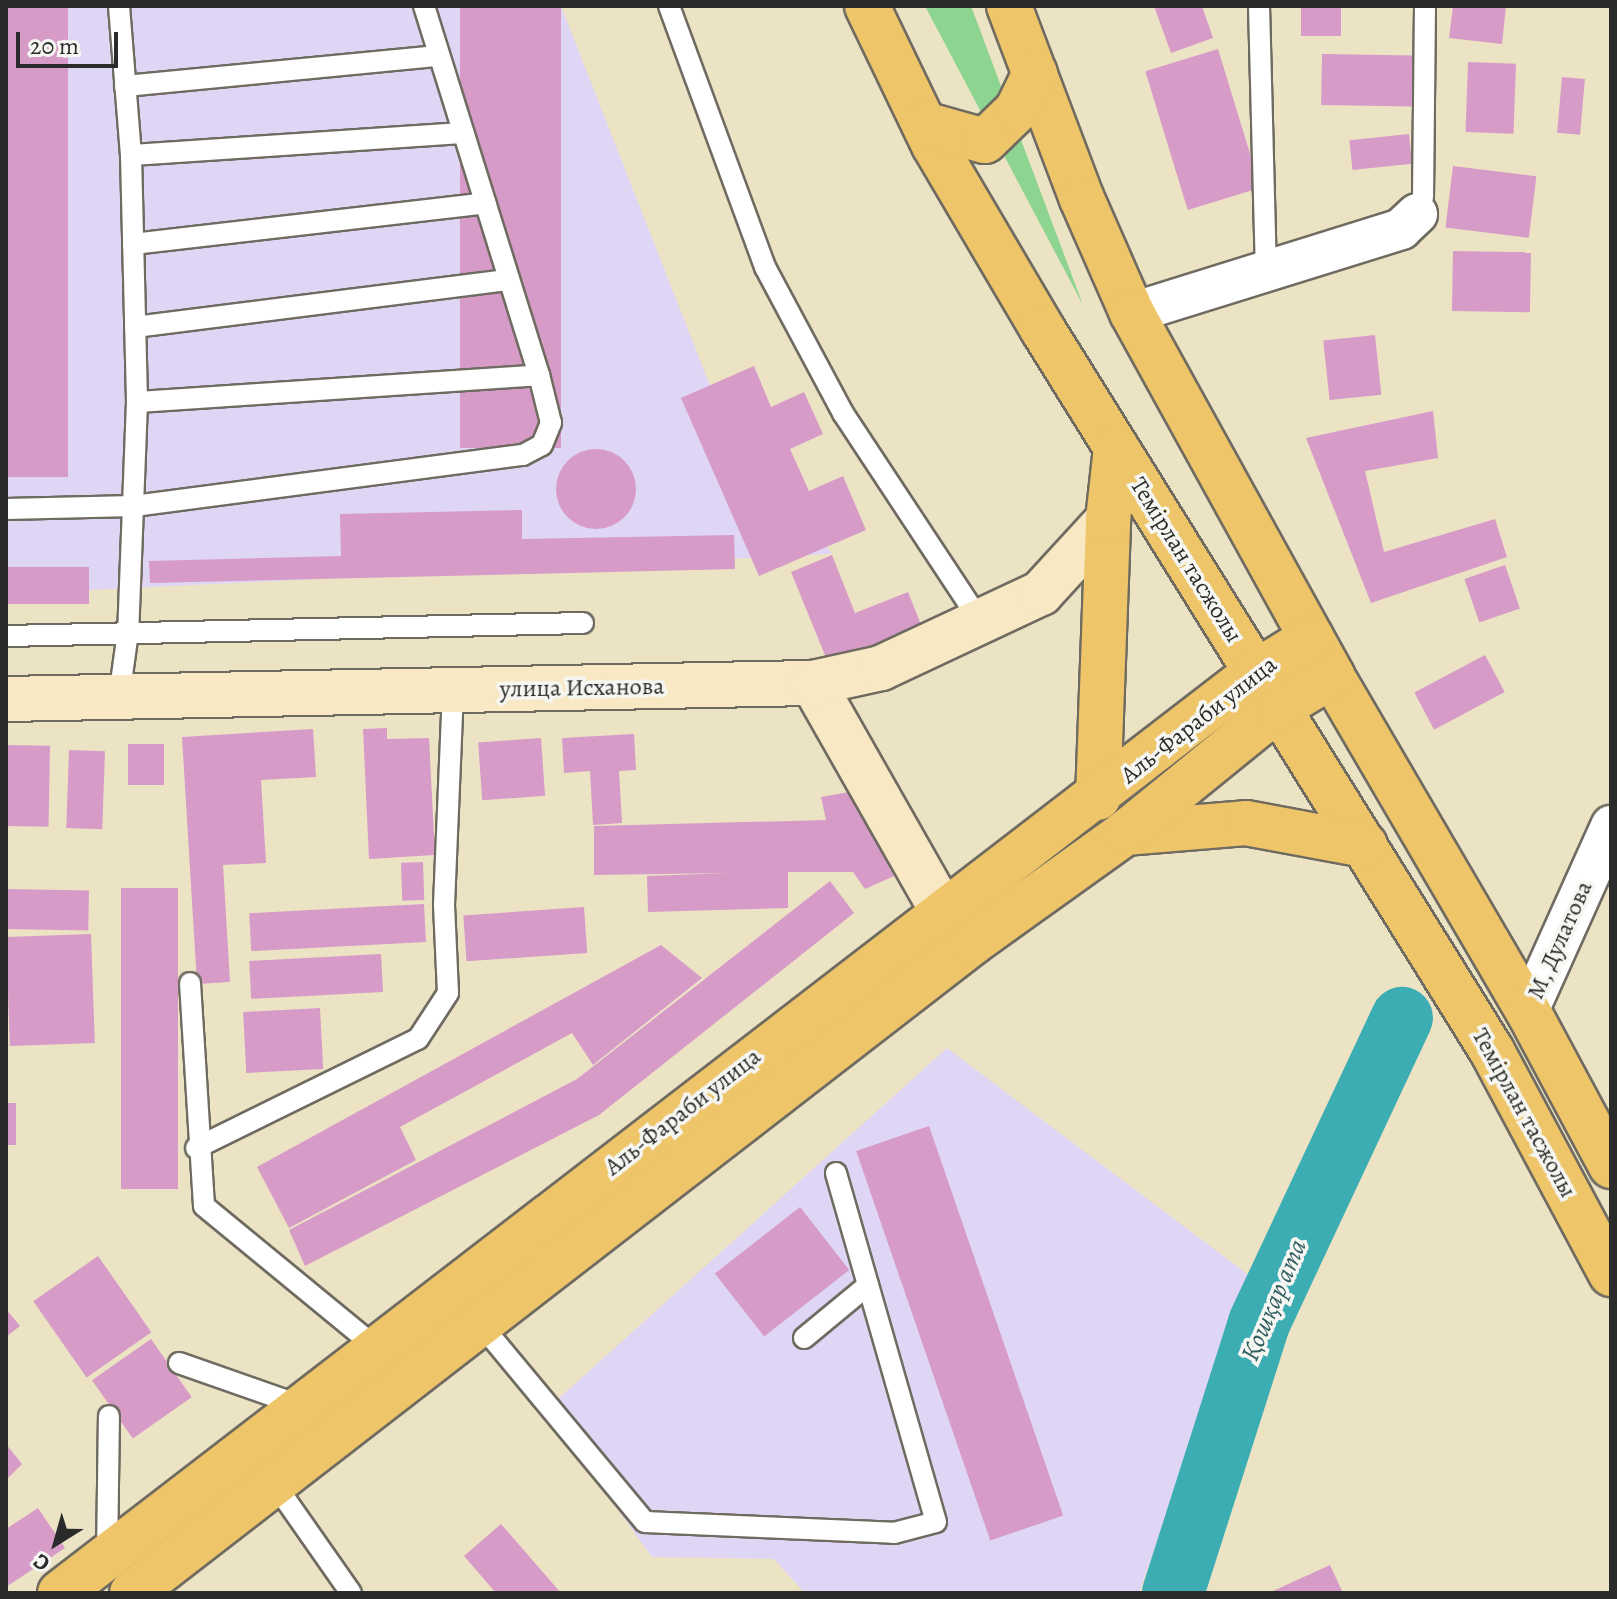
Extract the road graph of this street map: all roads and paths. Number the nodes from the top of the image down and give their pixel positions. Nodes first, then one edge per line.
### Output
1 (119, 6) edge
2 (424, 6) edge
3 (669, 6) edge
4 (867, 6) edge
5 (1009, 6) edge
6 (1259, 6) edge
7 (1425, 6) edge
8 (439, 56) junction
9 (1035, 73) junction
10 (125, 86) junction
11 (924, 124) junction
12 (463, 133) junction
13 (131, 155) junction
14 (486, 203) junction
15 (1417, 214) joint
16 (133, 244) junction
17 (1266, 272) junction
18 (509, 280) junction
19 (1132, 313) junction
20 (135, 327) junction
21 (539, 375) junction
22 (137, 402) junction
23 (1116, 447) junction
24 (134, 506) junction
25 (6, 509) edge
26 (1108, 520) junction
27 (980, 621) junction
28 (583, 623) dead end
29 (128, 632) junction
30 (6, 636) edge
31 (1311, 638) junction
32 (1256, 672) junction
33 (1332, 676) junction
34 (813, 683) junction
35 (453, 691) junction
36 (119, 697) junction
37 (6, 699) edge
38 (1279, 708) junction
39 (1098, 798) junction
40 (1611, 826) edge
41 (1125, 833) junction
42 (1365, 845) junction
43 (943, 912) junction
44 (190, 983) dead end
45 (1528, 1011) junction
46 (196, 1148) junction
47 (1611, 1166) edge
48 (836, 1173) dead end
49 (1611, 1274) edge
50 (868, 1285) junction
51 (452, 1291) junction
52 (480, 1323) junction
53 (804, 1338) dead end
54 (377, 1348) junction
55 (179, 1363) dead end
56 (302, 1406) junction
57 (109, 1416) dead end
58 (274, 1483) junction
59 (106, 1557) junction
60 (60, 1593) edge
61 (132, 1593) edge
62 (351, 1593) edge

1 - 10 lane
2 - 8 lane
3 - 27 lane
4 - 11 main road, Темірлан тасжолы
5 - 9 main road
6 - 17 lane
7 - 15 lane
8 - 10 lane
8 - 12 lane
9 - 11 main road
9 - 19 main road
10 - 13 lane
11 - 23 main road, Темірлан тасжолы
12 - 13 lane
12 - 14 lane
13 - 16 lane
14 - 16 lane
14 - 18 lane
15 - 17 street
16 - 20 lane
17 - 19 street
18 - 20 lane
18 - 21 lane
19 - 31 main road
20 - 22 lane
21 - 22 lane
21 - 24 lane
22 - 24 lane
23 - 26 main road
23 - 32 main road, Темірлан тасжолы
24 - 25 lane
24 - 29 lane
26 - 27 main road, улица Исханова
26 - 39 main road
27 - 34 main road, улица Исханова
28 - 29 lane
29 - 30 lane
29 - 36 lane
31 - 32 main road, Аль-Фараби улица
31 - 33 main road
32 - 38 main road, Темірлан тасжолы
32 - 39 main road, Аль-Фараби улица
33 - 38 main road, Аль-Фараби улица
33 - 45 main road
34 - 35 main road, улица Исханова
34 - 43 main road
35 - 36 main road, улица Исханова
35 - 46 lane
36 - 37 main road, улица Исханова
38 - 41 main road, Аль-Фараби улица
38 - 42 main road, Темірлан тасжолы
39 - 43 main road, Аль-Фараби улица
40 - 45 street, М, Дулатова
41 - 42 main road
41 - 52 main road, Аль-Фараби улица
42 - 49 main road, Темірлан тасжолы
43 - 51 main road, Аль-Фараби улица
44 - 46 lane
45 - 47 main road
46 - 54 lane
48 - 50 lane
50 - 52 lane
50 - 53 lane
51 - 52 lane
51 - 54 main road, Аль-Фараби улица
52 - 58 main road, Аль-Фараби улица
54 - 56 main road, Аль-Фараби улица
55 - 56 lane
56 - 59 main road, Аль-Фараби улица
57 - 59 lane
58 - 61 main road, Аль-Фараби улица
58 - 62 lane
59 - 60 main road, Аль-Фараби улица

